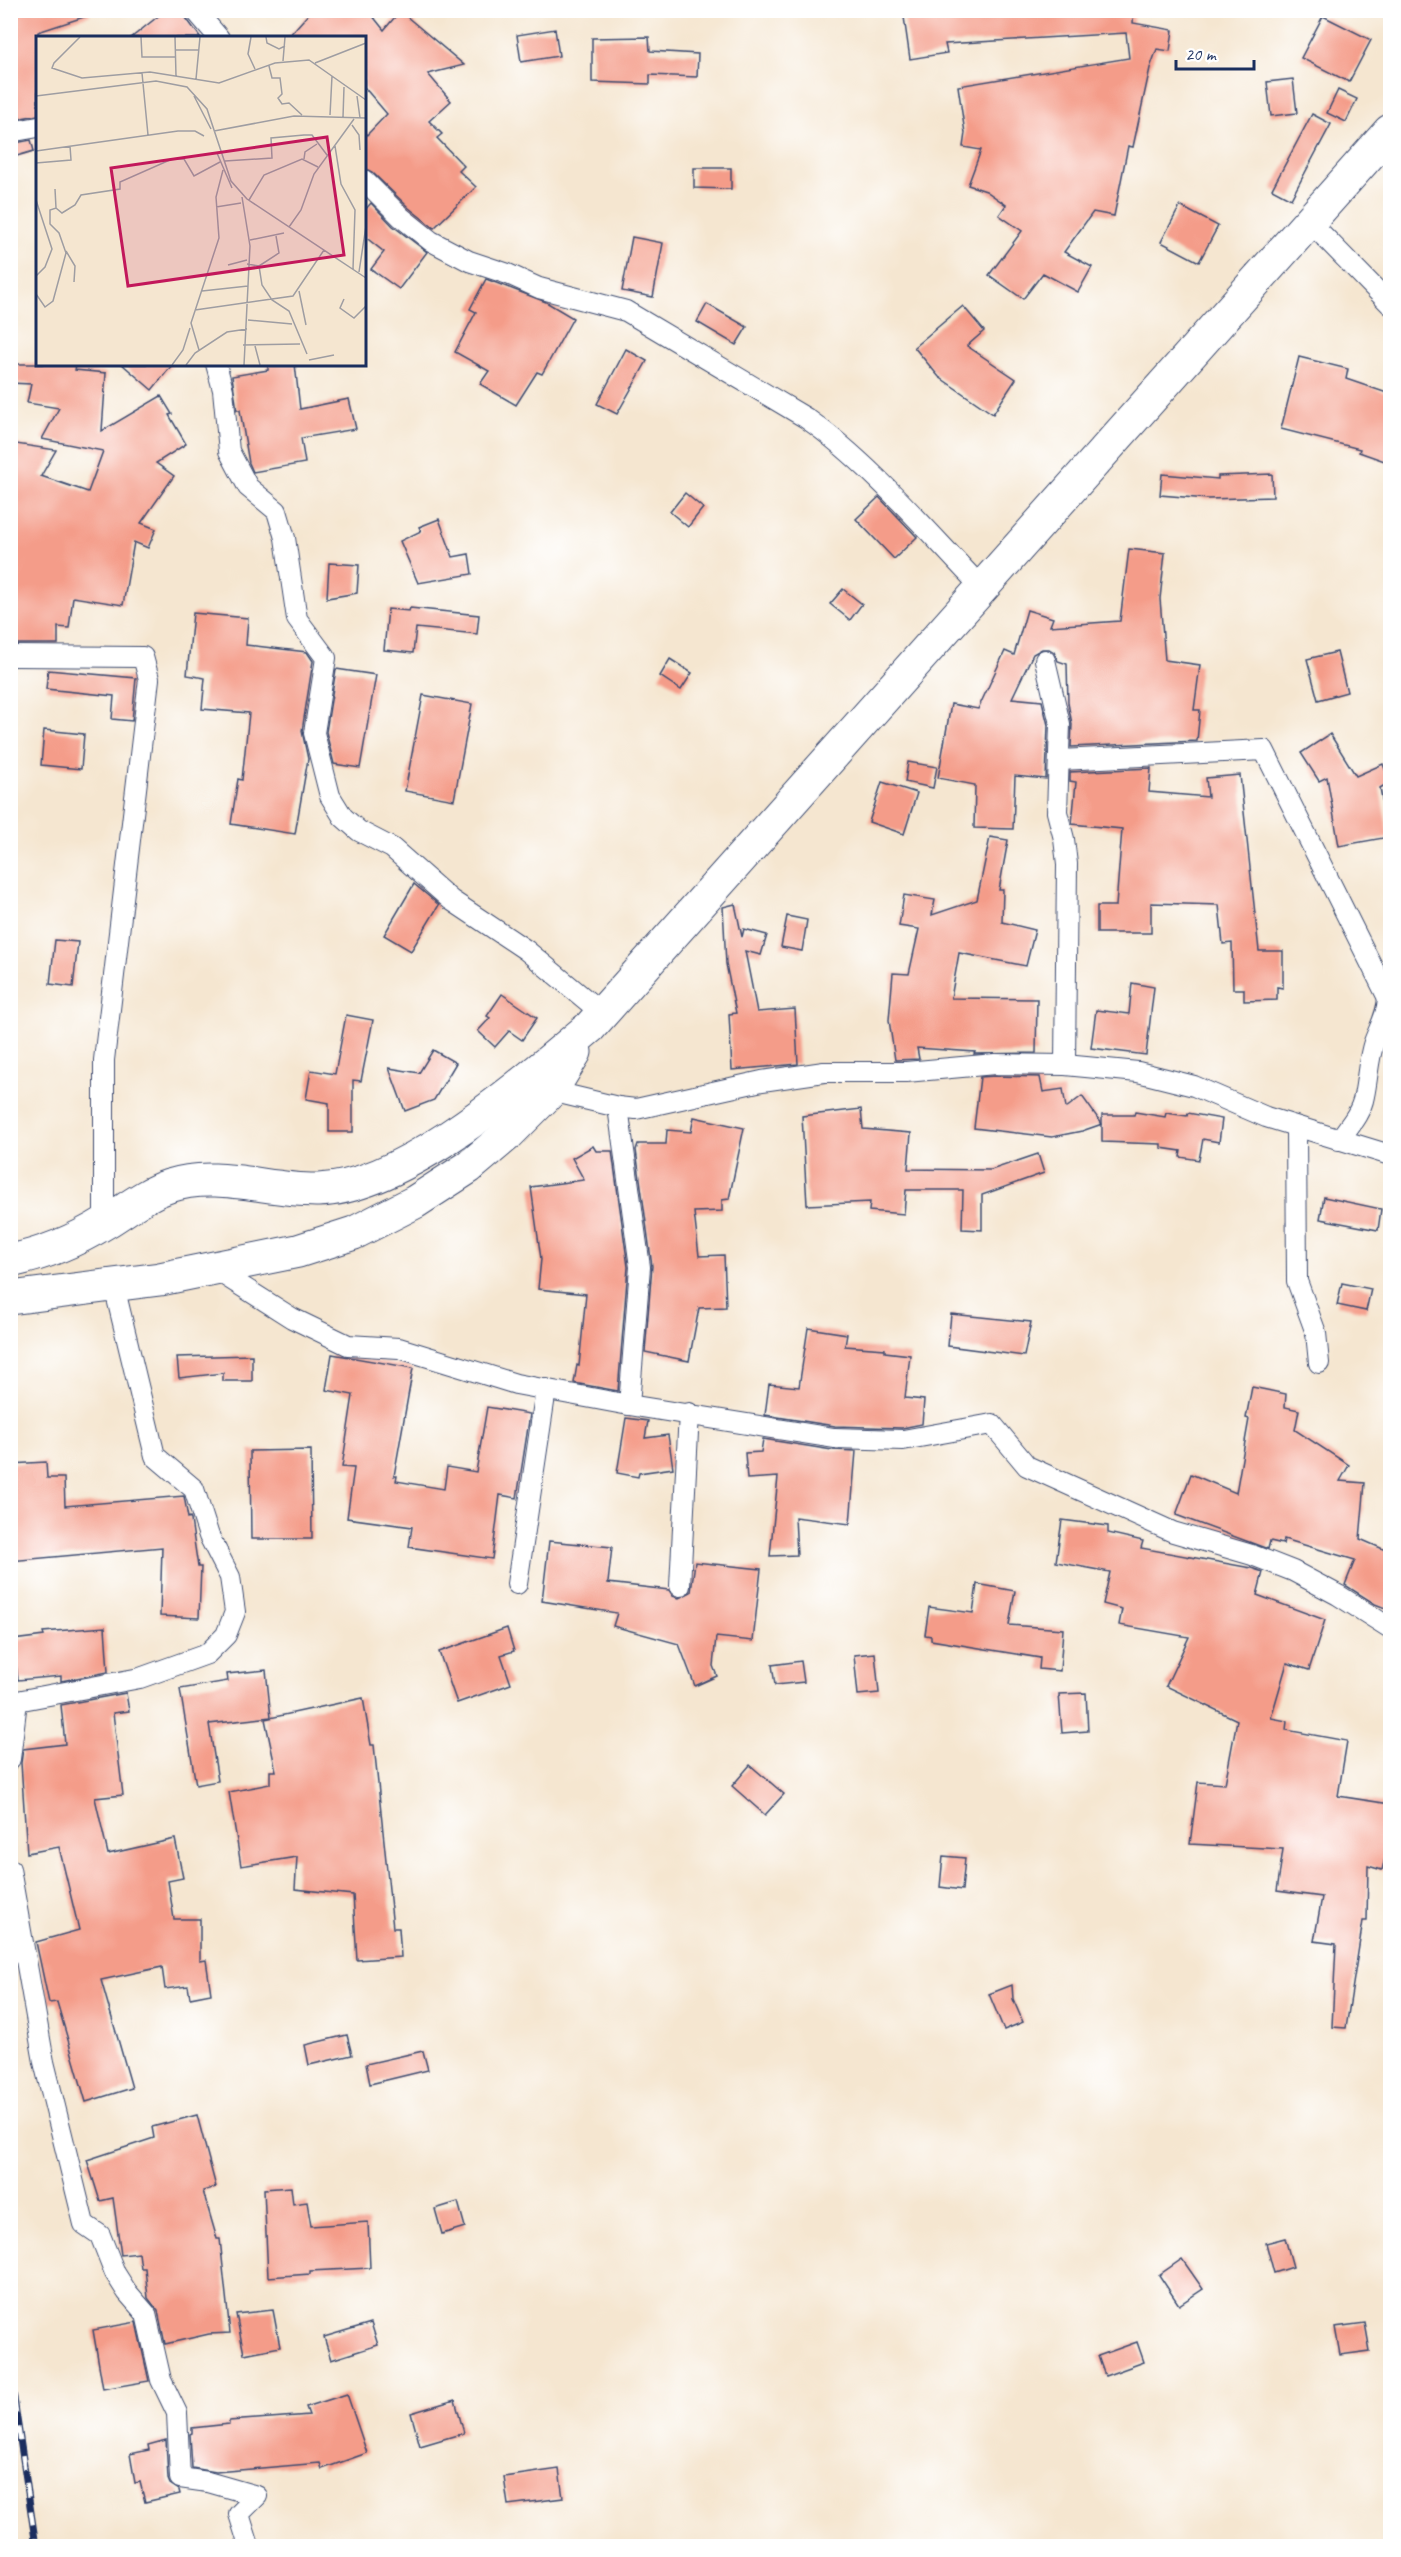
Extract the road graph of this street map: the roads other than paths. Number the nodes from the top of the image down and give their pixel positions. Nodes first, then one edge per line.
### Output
1 (195, 10) edge
2 (210, 34) edge
3 (36, 127) edge
4 (1390, 131) edge
5 (10, 132) edge
6 (366, 182) edge
7 (1309, 221) junction
8 (1390, 304) edge
9 (217, 366) edge
10 (981, 587) junction
11 (10, 656) edge
12 (1045, 660) dead end
13 (1060, 760) junction
14 (1389, 998) edge
15 (596, 1020) junction
16 (1065, 1065) junction
17 (551, 1091) junction
18 (618, 1107) junction
19 (1296, 1127) junction
20 (1339, 1140) junction
21 (1390, 1155) edge
22 (104, 1223) junction
23 (10, 1262) edge
24 (213, 1268) junction
25 (114, 1286) junction
26 (10, 1298) edge
27 (1319, 1363) dead end
28 (546, 1389) junction
29 (629, 1405) junction
30 (689, 1413) junction
31 (517, 1584) dead end
32 (681, 1586) dead end
33 (1390, 1628) edge
34 (10, 1759) edge
35 (10, 1869) edge
36 (249, 2547) edge

1 - 2 street
3 - 5 street
4 - 7 highway
6 - 10 street
7 - 8 street
7 - 10 highway
9 - 15 street
10 - 15 highway
11 - 22 street
12 - 13 street
13 - 14 street
13 - 16 street
14 - 20 street
15 - 17 highway
15 - 22 highway
16 - 18 street
16 - 19 street
17 - 18 street
17 - 24 highway
18 - 29 street
19 - 20 street
19 - 27 street
20 - 21 street
22 - 23 highway
24 - 25 highway
24 - 28 street
25 - 26 highway
25 - 34 street
28 - 29 street
28 - 31 street
29 - 30 street
30 - 32 street
30 - 33 street
35 - 36 street

